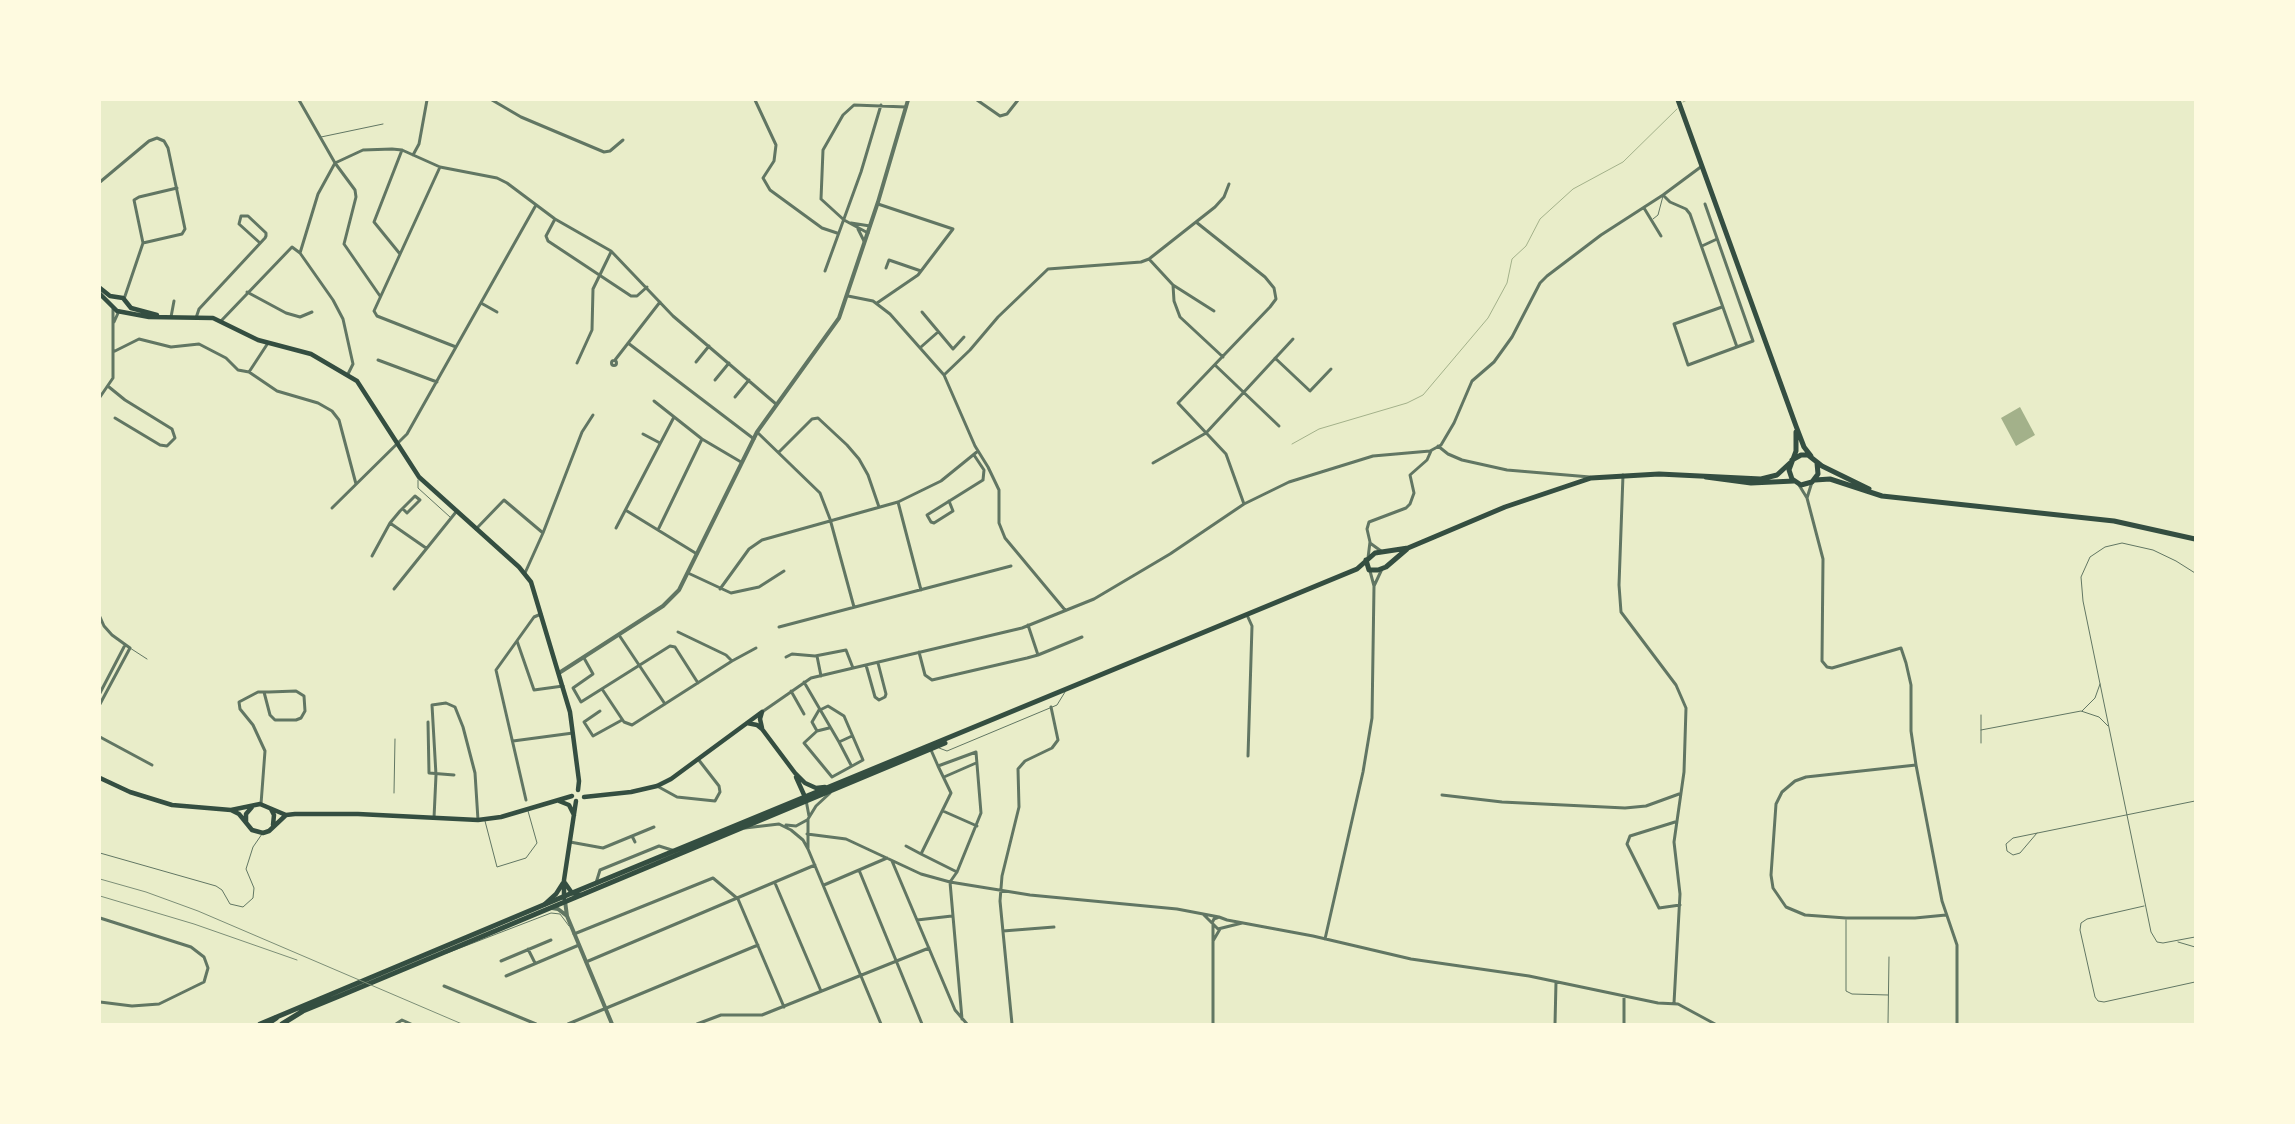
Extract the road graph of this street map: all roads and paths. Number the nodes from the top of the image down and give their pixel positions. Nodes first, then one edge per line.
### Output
1 (299, 100) edge
2 (427, 100) edge
3 (492, 100) edge
4 (755, 100) edge
5 (908, 100) edge
6 (978, 100) edge
7 (1018, 100) edge
8 (1678, 100) edge
9 (881, 105) junction
10 (906, 107) junction
11 (383, 124) dead end
12 (321, 137) junction
13 (623, 140) dead end
14 (402, 150) junction
15 (413, 155) junction
16 (335, 163) junction
17 (1702, 166) junction
18 (440, 167) junction
19 (100, 182) edge
20 (1229, 184) dead end
21 (177, 188) junction
22 (1663, 195) junction
23 (536, 204) junction
24 (878, 204) junction
25 (1705, 204) dead end
26 (1644, 208) junction
27 (555, 219) junction
28 (844, 220) junction
29 (1652, 221) junction
30 (1196, 222) junction
31 (849, 223) junction
32 (870, 226) junction
33 (858, 228) junction
34 (837, 233) junction
35 (868, 233) junction
36 (1661, 236) dead end
37 (1717, 239) junction
38 (143, 243) junction
39 (260, 243) junction
40 (865, 243) junction
41 (1702, 246) junction
42 (611, 251) junction
43 (300, 253) junction
44 (400, 254) junction
45 (1149, 259) junction
46 (886, 268) dead end
47 (825, 271) dead end
48 (921, 271) junction
49 (600, 275) junction
50 (1173, 285) junction
51 (647, 287) junction
52 (100, 288) edge
53 (126, 289) junction
54 (247, 292) junction
55 (100, 294) edge
56 (380, 296) junction
57 (848, 296) junction
58 (115, 298) junction
59 (125, 301) junction
60 (174, 301) dead end
61 (660, 302) junction
62 (481, 303) junction
63 (877, 303) junction
64 (1722, 306) junction
65 (112, 308) junction
66 (121, 311) junction
67 (312, 312) dead end
68 (497, 312) dead end
69 (922, 312) dead end
70 (1214, 312) dead end
71 (163, 317) junction
72 (171, 318) junction
73 (196, 318) junction
74 (221, 321) junction
75 (113, 325) junction
76 (938, 332) junction
77 (964, 337) dead end
78 (1293, 339) dead end
79 (268, 343) junction
80 (628, 343) junction
81 (709, 346) junction
82 (456, 347) junction
83 (921, 347) junction
84 (1737, 347) junction
85 (113, 352) junction
86 (1223, 357) junction
87 (1276, 358) junction
88 (378, 360) dead end
89 (615, 360) dead end
90 (696, 362) dead end
91 (729, 363) junction
92 (577, 364) dead end
93 (1215, 365) junction
94 (1331, 369) dead end
95 (249, 372) junction
96 (348, 374) junction
97 (944, 375) junction
98 (715, 380) dead end
99 (749, 380) junction
100 (437, 382) junction
101 (109, 387) junction
102 (1244, 392) junction
103 (100, 397) edge
104 (735, 397) dead end
105 (654, 401) dead end
106 (776, 404) junction
107 (593, 415) dead end
108 (674, 417) junction
109 (115, 418) dead end
110 (1279, 426) dead end
111 (1796, 426) junction
112 (757, 432) junction
113 (1206, 433) junction
114 (643, 434) dead end
115 (754, 439) junction
116 (702, 440) junction
117 (397, 443) junction
118 (660, 444) junction
119 (1438, 446) junction
120 (1431, 450) junction
121 (978, 451) junction
122 (779, 452) junction
123 (974, 455) junction
124 (1811, 456) junction
125 (1816, 461) junction
126 (741, 462) junction
127 (1791, 462) junction
128 (1153, 463) dead end
129 (1622, 474) junction
130 (1701, 476) junction
131 (419, 477) junction
132 (1593, 478) junction
133 (1814, 481) junction
134 (1796, 482) junction
135 (356, 484) junction
136 (1891, 496) junction
137 (1807, 498) junction
138 (950, 501) junction
139 (898, 502) junction
140 (1244, 504) junction
141 (879, 507) junction
142 (332, 508) dead end
143 (403, 509) junction
144 (626, 511) junction
145 (456, 512) junction
146 (450, 518) junction
147 (830, 520) junction
148 (390, 523) junction
149 (616, 528) dead end
150 (475, 529) junction
151 (658, 530) junction
152 (543, 533) junction
153 (2195, 539) edge
154 (1370, 542) junction
155 (426, 548) junction
156 (1408, 548) junction
157 (1383, 552) junction
158 (697, 554) junction
159 (372, 556) dead end
160 (1367, 558) junction
161 (1389, 564) junction
162 (1011, 566) dead end
163 (1357, 569) junction
164 (1382, 569) junction
165 (1370, 570) junction
166 (784, 571) dead end
167 (525, 573) junction
168 (2195, 573) edge
169 (688, 574) junction
170 (1374, 586) junction
171 (394, 589) dead end
172 (720, 589) junction
173 (921, 590) junction
174 (854, 607) junction
175 (1065, 610) junction
176 (541, 614) junction
177 (1247, 615) junction
178 (100, 617) edge
179 (1028, 625) junction
180 (779, 627) dead end
181 (678, 632) dead end
182 (619, 634) junction
183 (1082, 637) dead end
184 (516, 641) junction
185 (125, 645) junction
186 (130, 648) junction
187 (756, 648) dead end
188 (919, 652) junction
189 (1038, 655) junction
190 (817, 656) junction
191 (786, 657) dead end
192 (584, 658) junction
193 (146, 659) dead end
194 (732, 661) junction
195 (878, 662) junction
196 (640, 665) junction
197 (866, 665) junction
198 (853, 668) junction
199 (559, 673) junction
200 (821, 676) junction
201 (804, 682) junction
202 (698, 683) junction
203 (2100, 684) junction
204 (563, 686) junction
205 (602, 689) junction
206 (791, 691) junction
207 (1065, 691) junction
208 (264, 692) junction
209 (100, 693) edge
210 (100, 704) edge
211 (665, 704) junction
212 (1051, 707) junction
213 (820, 710) junction
214 (600, 711) dead end
215 (2081, 711) junction
216 (762, 712) junction
217 (804, 714) dead end
218 (1981, 715) dead end
219 (622, 720) junction
220 (428, 722) dead end
221 (746, 723) junction
222 (2109, 726) junction
223 (829, 728) junction
224 (977, 728) junction
225 (762, 729) junction
226 (1981, 730) junction
227 (817, 731) junction
228 (574, 733) junction
229 (852, 736) junction
230 (100, 737) edge
231 (396, 739) dead end
232 (513, 741) junction
233 (839, 742) junction
234 (1981, 743) dead end
235 (933, 749) junction
236 (1248, 756) dead end
237 (698, 759) junction
238 (976, 763) junction
239 (152, 765) dead end
240 (851, 765) junction
241 (938, 766) junction
242 (1916, 766) junction
243 (795, 773) junction
244 (436, 775) junction
245 (454, 775) dead end
246 (944, 777) junction
247 (100, 778) edge
248 (658, 786) junction
249 (832, 788) junction
250 (578, 790) junction
251 (394, 793) dead end
252 (1680, 794) junction
253 (572, 796) junction
254 (1442, 796) dead end
255 (584, 797) junction
256 (806, 799) junction
257 (526, 800) dead end
258 (558, 800) junction
259 (576, 801) junction
260 (2195, 801) edge
261 (258, 805) junction
262 (268, 806) junction
263 (528, 809) junction
264 (231, 810) junction
265 (943, 811) junction
266 (286, 815) junction
267 (2127, 815) junction
268 (574, 817) junction
269 (808, 818) junction
270 (434, 819) junction
271 (478, 820) junction
272 (484, 820) junction
273 (1675, 822) junction
274 (247, 824) junction
275 (784, 825) junction
276 (976, 826) junction
277 (272, 827) junction
278 (654, 827) dead end
279 (740, 830) junction
280 (263, 833) junction
281 (2037, 833) junction
282 (807, 834) junction
283 (632, 836) junction
284 (570, 842) junction
285 (635, 842) dead end
286 (906, 846) dead end
287 (808, 849) junction
288 (675, 851) junction
289 (100, 853) edge
290 (921, 854) junction
291 (887, 858) junction
292 (892, 860) junction
293 (815, 865) junction
294 (859, 870) junction
295 (957, 872) junction
296 (564, 880) junction
297 (775, 882) junction
298 (950, 882) junction
299 (596, 883) junction
300 (823, 885) junction
301 (1001, 890) junction
302 (572, 893) junction
303 (581, 895) junction
304 (564, 899) junction
305 (738, 899) junction
306 (1680, 905) junction
307 (546, 906) junction
308 (2145, 906) junction
309 (1200, 913) junction
310 (567, 916) junction
311 (952, 916) junction
312 (1946, 916) junction
313 (1220, 917) junction
314 (100, 918) edge
315 (1846, 918) junction
316 (918, 920) junction
317 (1242, 923) junction
318 (1212, 924) junction
319 (571, 927) junction
320 (1054, 927) dead end
321 (1222, 927) junction
322 (1003, 931) junction
323 (574, 934) junction
324 (2195, 937) edge
325 (1325, 938) junction
326 (550, 940) dead end
327 (2174, 941) junction
328 (1212, 944) junction
329 (579, 945) junction
330 (758, 945) junction
331 (2195, 947) edge
332 (929, 948) junction
333 (528, 949) junction
334 (439, 954) junction
335 (1889, 957) dead end
336 (502, 960) dead end
337 (586, 962) junction
338 (896, 962) junction
339 (536, 963) junction
340 (861, 975) junction
341 (506, 976) dead end
342 (1556, 982) junction
343 (2195, 982) edge
344 (444, 986) dead end
345 (821, 991) junction
346 (1888, 995) junction
347 (1624, 996) junction
348 (100, 1002) edge
349 (1674, 1003) junction
350 (784, 1007) junction
351 (606, 1009) junction
352 (276, 1018) junction
353 (962, 1019) junction
354 (260, 1024) edge
355 (267, 1024) edge
356 (282, 1024) edge
357 (396, 1024) edge
358 (411, 1024) edge
359 (536, 1024) edge
360 (568, 1024) edge
361 (612, 1024) edge
362 (697, 1024) edge
363 (881, 1024) edge
364 (922, 1024) edge
365 (967, 1024) edge
366 (1012, 1024) edge
367 (1214, 1024) edge
368 (1555, 1024) edge
369 (1624, 1024) edge
370 (1715, 1024) edge
371 (1888, 1024) edge
372 (1957, 1024) edge

1 - 12 street
2 - 15 street
3 - 13 street
4 - 34 street
5 - 10 street
6 - 7 street
8 - 17 main road
9 - 10 street
9 - 28 street
9 - 28 street
10 - 24 street
11 - 12 lane
12 - 16 street
14 - 15 street
14 - 16 street
14 - 44 street
15 - 18 street
16 - 43 street
16 - 56 street
17 - 22 street
17 - 111 main road
18 - 23 street
18 - 44 street
19 - 21 street
20 - 30 street
21 - 38 street
21 - 38 street
22 - 26 street
22 - 29 lane
22 - 41 street
23 - 27 street
23 - 62 street
24 - 32 street
24 - 48 street
25 - 37 street
26 - 29 street
26 - 119 street
27 - 42 street
27 - 49 street
28 - 31 street
28 - 34 street
29 - 36 street
30 - 45 street
30 - 86 street
31 - 32 street
31 - 33 street
32 - 35 street
33 - 35 street
33 - 40 street
34 - 47 street
35 - 40 street
37 - 41 street
37 - 84 street
38 - 53 street
39 - 39 street
39 - 73 street
40 - 57 street
41 - 64 street
42 - 49 street
42 - 51 street
43 - 54 street
43 - 96 street
44 - 56 street
45 - 50 street
45 - 97 street
46 - 48 street
48 - 63 street
49 - 51 street
49 - 92 street
50 - 70 street
50 - 86 street
51 - 61 street
52 - 58 main road
53 - 58 street
53 - 59 street
54 - 67 street
54 - 74 street
55 - 65 main road
56 - 82 street
57 - 63 street
57 - 106 street
58 - 59 main road
58 - 65 main road
59 - 66 main road
59 - 71 main road
60 - 72 street
61 - 80 street
61 - 81 street
62 - 68 street
62 - 82 street
63 - 83 street
64 - 84 street
64 - 84 street
65 - 66 main road
65 - 75 street
66 - 71 main road
66 - 75 street
69 - 76 street
71 - 72 main road
72 - 73 main road
73 - 74 main road
74 - 79 main road
75 - 85 street
76 - 77 street
76 - 83 street
78 - 87 street
79 - 95 street
79 - 96 main road
80 - 89 street
80 - 115 street
81 - 90 street
81 - 91 street
82 - 100 street
83 - 97 street
85 - 95 street
85 - 101 street
86 - 93 street
87 - 94 street
87 - 102 street
88 - 100 street
91 - 98 street
91 - 99 street
93 - 102 street
93 - 113 street
95 - 135 street
96 - 117 main road
97 - 121 street
99 - 104 street
99 - 106 street
100 - 117 street
101 - 103 street
101 - 109 street
102 - 110 street
102 - 113 street
105 - 108 street
106 - 112 street
107 - 152 street
108 - 116 street
108 - 118 street
111 - 124 main road
111 - 127 main road
112 - 115 street
112 - 122 street
113 - 128 street
113 - 140 street
114 - 118 street
115 - 126 street
116 - 126 street
116 - 151 street
117 - 131 main road
117 - 135 street
118 - 144 street
119 - 120 street
119 - 132 street
120 - 140 street
120 - 154 street
121 - 123 street
121 - 175 street
122 - 141 street
122 - 147 street
123 - 138 street
123 - 139 street
124 - 125 main road
124 - 127 main road
125 - 133 main road
125 - 136 main road
126 - 158 street
127 - 130 main road
127 - 134 main road
129 - 130 main road
129 - 132 main road
129 - 252 street
130 - 134 main road
131 - 145 main road
131 - 146 lane
132 - 156 main road
133 - 134 main road
133 - 136 main road
133 - 137 street
134 - 137 street
135 - 142 street
136 - 153 main road
137 - 242 street
138 - 138 street
139 - 141 street
139 - 173 street
140 - 175 street
141 - 147 street
143 - 143 street
143 - 148 street
144 - 149 street
144 - 151 street
145 - 146 street
145 - 150 main road
146 - 155 street
147 - 172 street
147 - 174 street
148 - 155 street
148 - 159 street
150 - 152 street
150 - 167 main road
151 - 158 street
152 - 167 street
154 - 157 street
154 - 160 street
155 - 171 street
156 - 157 main road
156 - 161 main road
157 - 160 main road
157 - 161 main road
158 - 169 street
160 - 163 main road
160 - 165 main road
161 - 164 main road
162 - 173 street
163 - 165 main road
163 - 177 main road
164 - 165 main road
164 - 170 street
165 - 170 street
166 - 172 street
167 - 176 main road
168 - 203 lane
169 - 172 street
169 - 182 street
170 - 325 street
173 - 174 street
174 - 180 street
175 - 179 street
176 - 184 street
176 - 199 main road
177 - 207 main road
177 - 236 street
178 - 185 street
179 - 188 street
179 - 189 street
181 - 194 street
182 - 192 street
182 - 196 street
183 - 189 street
184 - 204 street
184 - 232 street
185 - 186 street
185 - 209 street
186 - 193 lane
186 - 210 street
187 - 194 street
188 - 189 street
188 - 195 street
190 - 191 street
190 - 198 street
190 - 200 street
192 - 199 street
192 - 205 street
194 - 202 street
195 - 197 street
195 - 197 street
196 - 202 street
196 - 205 street
196 - 211 street
197 - 198 street
198 - 200 street
199 - 204 main road
200 - 201 street
201 - 206 street
201 - 213 street
202 - 211 street
203 - 215 lane
203 - 222 lane
204 - 228 main road
205 - 219 street
206 - 216 street
206 - 217 street
207 - 212 lane
207 - 224 main road
208 - 208 street
208 - 261 street
211 - 219 street
212 - 235 lane
212 - 301 street
213 - 223 street
213 - 227 street
213 - 229 street
214 - 219 street
215 - 222 lane
215 - 226 lane
216 - 221 main road
216 - 225 main road
218 - 226 lane
220 - 244 street
221 - 225 main road
221 - 237 main road
222 - 267 lane
223 - 227 street
223 - 233 street
224 - 235 main road
224 - 249 main road
225 - 243 main road
226 - 234 lane
227 - 240 street
228 - 232 street
228 - 250 main road
229 - 233 street
229 - 240 street
230 - 239 street
231 - 251 lane
232 - 257 street
233 - 240 street
235 - 241 street
235 - 249 main road
237 - 248 main road
237 - 248 street
238 - 241 street
238 - 246 street
238 - 276 street
241 - 246 street
242 - 312 street
242 - 315 street
243 - 249 main road
243 - 256 main road
244 - 245 street
244 - 270 street
244 - 271 street
246 - 265 street
247 - 264 main road
248 - 255 main road
249 - 256 main road
249 - 269 street
250 - 253 main road
250 - 255 main road
252 - 254 street
252 - 273 street
253 - 258 main road
253 - 259 main road
255 - 259 main road
256 - 269 street
256 - 279 main road
256 - 288 main road
258 - 263 main road
258 - 268 main road
259 - 268 main road
260 - 267 lane
261 - 262 main road
261 - 264 main road
261 - 274 main road
262 - 266 main road
262 - 277 main road
263 - 272 main road
263 - 272 lane
264 - 274 main road
265 - 276 street
265 - 290 street
266 - 270 main road
266 - 277 main road
267 - 281 lane
267 - 308 lane
268 - 284 main road
269 - 275 street
269 - 282 street
270 - 271 main road
271 - 272 main road
273 - 306 street
273 - 306 street
274 - 280 main road
275 - 279 street
275 - 287 street
276 - 295 street
277 - 280 main road
278 - 283 street
279 - 303 main road
280 - 289 lane
281 - 281 lane
282 - 287 street
282 - 291 street
283 - 284 street
283 - 285 street
284 - 296 main road
286 - 290 street
287 - 293 street
288 - 299 main road
288 - 299 street
290 - 295 street
291 - 292 street
291 - 294 street
292 - 298 street
292 - 316 street
293 - 297 street
293 - 300 street
294 - 300 street
294 - 338 street
295 - 298 street
296 - 302 main road
296 - 304 main road
296 - 307 main road
297 - 305 street
297 - 345 street
298 - 301 street
298 - 311 street
299 - 302 main road
300 - 340 street
301 - 309 street
301 - 322 street
302 - 303 main road
302 - 304 main road
303 - 304 main road
304 - 307 main road
304 - 310 street
305 - 323 street
305 - 330 street
305 - 337 street
306 - 349 street
307 - 310 street
307 - 334 main road
307 - 352 main road
308 - 327 lane
308 - 343 lane
309 - 313 street
309 - 318 street
310 - 319 street
311 - 316 street
311 - 353 street
312 - 315 street
312 - 372 street
313 - 317 street
313 - 318 street
313 - 321 street
314 - 348 street
315 - 346 lane
316 - 332 street
317 - 321 street
317 - 325 street
318 - 321 street
318 - 328 street
319 - 323 street
319 - 334 lane
320 - 322 street
321 - 328 street
322 - 366 street
323 - 329 street
324 - 327 lane
325 - 342 street
326 - 333 street
327 - 331 lane
328 - 367 street
329 - 337 street
329 - 339 street
330 - 350 street
330 - 351 street
332 - 338 street
332 - 353 street
333 - 336 street
333 - 339 street
334 - 356 main road
335 - 346 lane
337 - 351 street
338 - 340 street
338 - 364 street
339 - 341 street
340 - 345 street
340 - 363 street
342 - 347 street
342 - 368 street
344 - 359 street
345 - 350 street
346 - 371 lane
347 - 349 street
347 - 369 street
349 - 370 street
350 - 362 street
351 - 360 street
351 - 361 street
352 - 354 main road
352 - 355 highway
353 - 365 street
357 - 358 street

